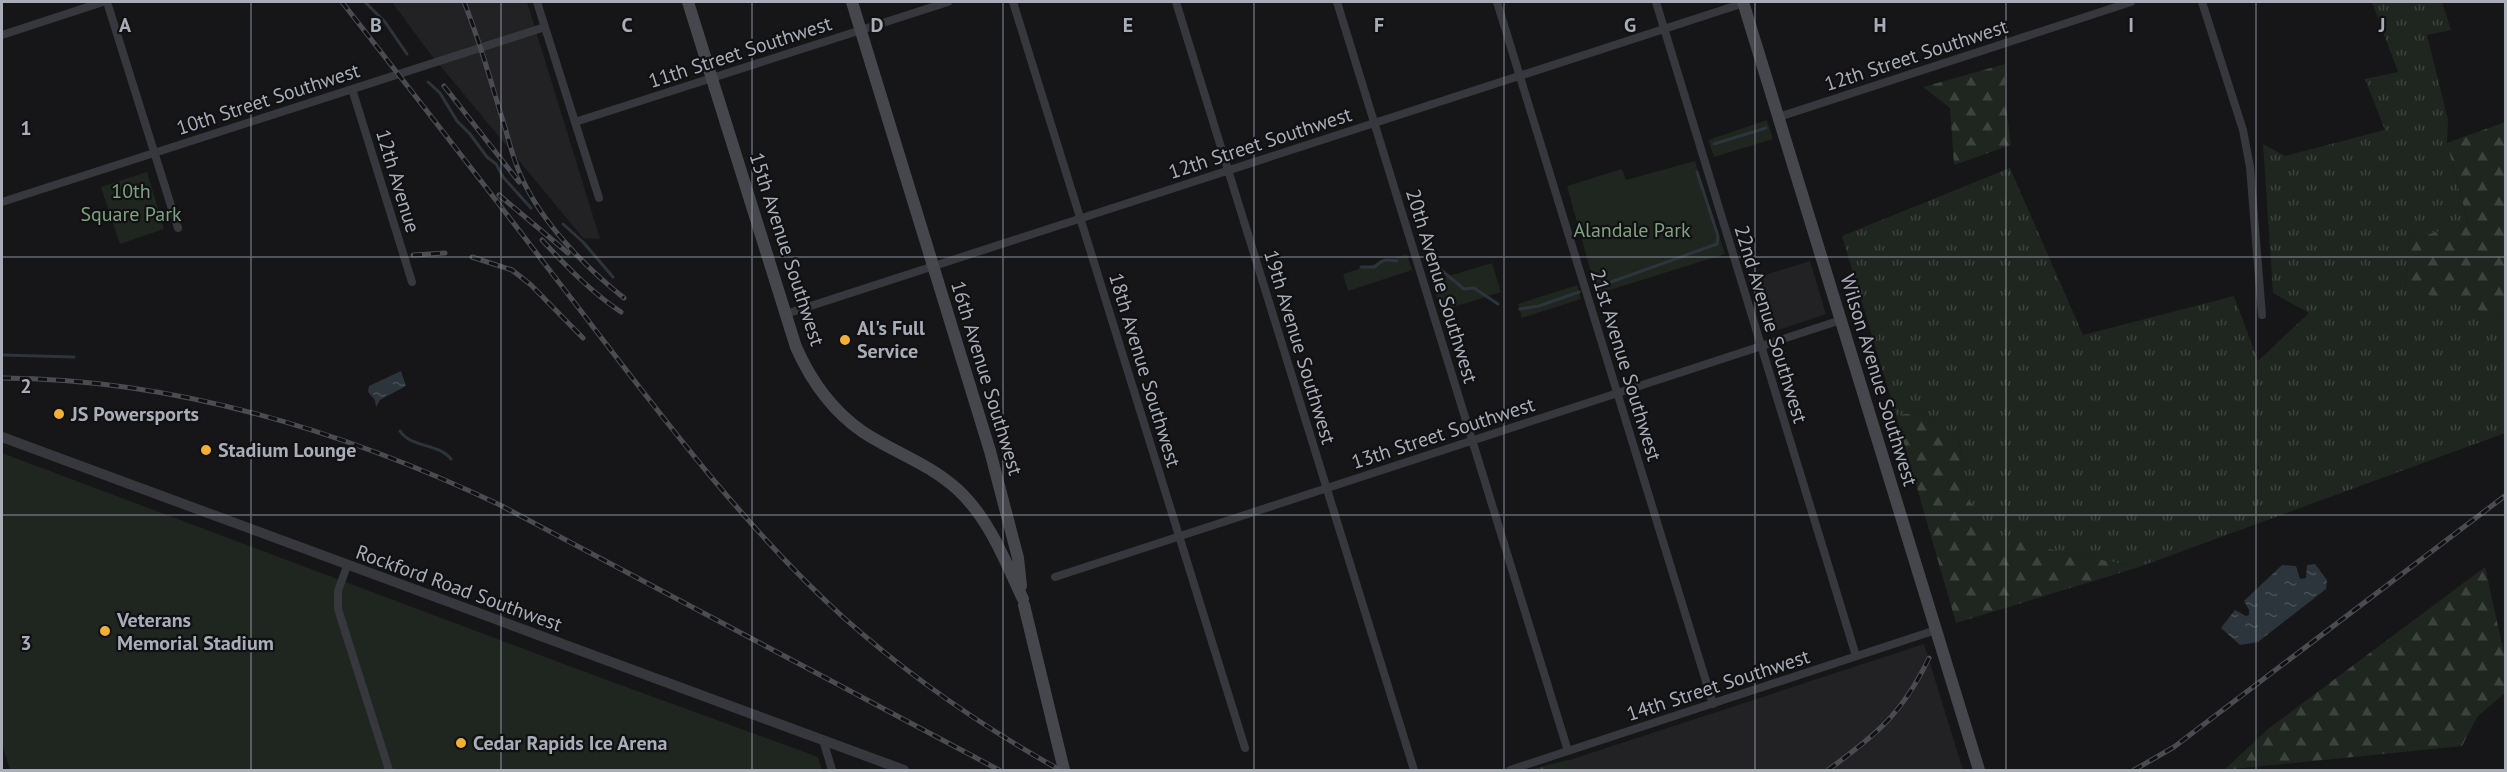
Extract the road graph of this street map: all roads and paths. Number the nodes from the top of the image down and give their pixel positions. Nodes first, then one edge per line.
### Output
1 (105, 2) edge
2 (537, 2) edge
3 (688, 2) edge
4 (852, 2) edge
5 (948, 2) edge
6 (1013, 2) edge
7 (1176, 2) edge
8 (1337, 2) edge
9 (1497, 2) edge
10 (1656, 2) edge
11 (1743, 2) edge
12 (2131, 2) edge
13 (2202, 2) edge
14 (545, 27) junction
15 (1664, 29) junction
16 (861, 30) junction
17 (2, 35) edge
18 (1520, 76) junction
19 (712, 78) junction
20 (352, 89) junction
21 (1779, 117) junction
22 (575, 122) junction
23 (1374, 123) junction
24 (154, 153) junction
25 (1228, 170) junction
26 (599, 198) dead end
27 (2, 202) edge
28 (1080, 218) junction
29 (178, 228) dead end
30 (933, 266) junction
31 (412, 282) dead end
32 (786, 314) junction
33 (2262, 315) dead end
34 (1840, 320) junction
35 (1761, 346) junction
36 (1618, 393) junction
37 (2, 437) edge
38 (1472, 441) junction
39 (1326, 488) junction
40 (1179, 536) junction
41 (347, 566) junction
42 (1055, 577) dead end
43 (1023, 602) junction
44 (1936, 630) junction
45 (1856, 657) junction
46 (1713, 704) junction
47 (823, 740) junction
48 (1245, 748) dead end
49 (1568, 751) junction
50 (389, 771) edge
51 (832, 771) edge
52 (904, 771) edge
53 (1064, 771) edge
54 (1414, 771) edge
55 (1510, 771) edge
56 (1979, 771) edge

1 - 17 street
1 - 24 street
2 - 14 street
3 - 19 main road, 15th Avenue Southwest
4 - 16 main road, 16th Avenue Southwest
5 - 16 street, 11th Street Southwest
6 - 28 street, 18th Avenue Southwest
7 - 25 street, 19th Avenue Southwest
8 - 23 street, 20th Avenue Southwest
9 - 18 street, 21st Avenue Southwest
10 - 15 street, 22nd Avenue Southwest
11 - 15 street, 12th Street Southwest
11 - 21 main road, Wilson Avenue Southwest
12 - 21 street, 12th Street Southwest
13 - 33 street
14 - 20 street, 10th Street Southwest
14 - 22 street
15 - 18 street, 12th Street Southwest
15 - 35 street, 22nd Avenue Southwest
16 - 19 street, 11th Street Southwest
16 - 30 main road, 16th Avenue Southwest
18 - 23 street, 12th Street Southwest
18 - 36 street, 21st Avenue Southwest
19 - 22 street, 11th Street Southwest
19 - 32 main road, 15th Avenue Southwest
20 - 24 street, 10th Street Southwest
20 - 31 street, 12th Avenue
21 - 34 main road, Wilson Avenue Southwest
22 - 26 street
23 - 25 street, 12th Street Southwest
23 - 38 street, 20th Avenue Southwest
24 - 27 street, 10th Street Southwest
24 - 29 street
25 - 28 street, 12th Street Southwest
25 - 39 street, 19th Avenue Southwest
28 - 30 street, 12th Street Southwest
28 - 40 street, 18th Avenue Southwest
30 - 32 street, 12th Street Southwest
30 - 43 main road, 16th Avenue Southwest
32 - 43 main road, 15th Avenue Southwest
34 - 35 street, 13th Street Southwest
34 - 44 main road, Wilson Avenue Southwest
35 - 36 street, 13th Street Southwest
35 - 45 street, 22nd Avenue Southwest
36 - 38 street, 13th Street Southwest
36 - 46 street, 21st Avenue Southwest
37 - 41 street, Rockford Road Southwest
38 - 39 street, 13th Street Southwest
38 - 49 street, 20th Avenue Southwest
39 - 40 street, 13th Street Southwest
39 - 54 street, 19th Avenue Southwest
40 - 42 street, 13th Street Southwest
40 - 48 street, 18th Avenue Southwest
41 - 47 street, Rockford Road Southwest
41 - 50 street
43 - 53 main road, 16th Avenue Southwest
44 - 45 street, 14th Street Southwest
44 - 56 main road, Wilson Avenue Southwest
45 - 46 street, 14th Street Southwest
46 - 49 street, 14th Street Southwest
47 - 51 street
47 - 52 street, Rockford Road Southwest
49 - 55 street, 14th Street Southwest

